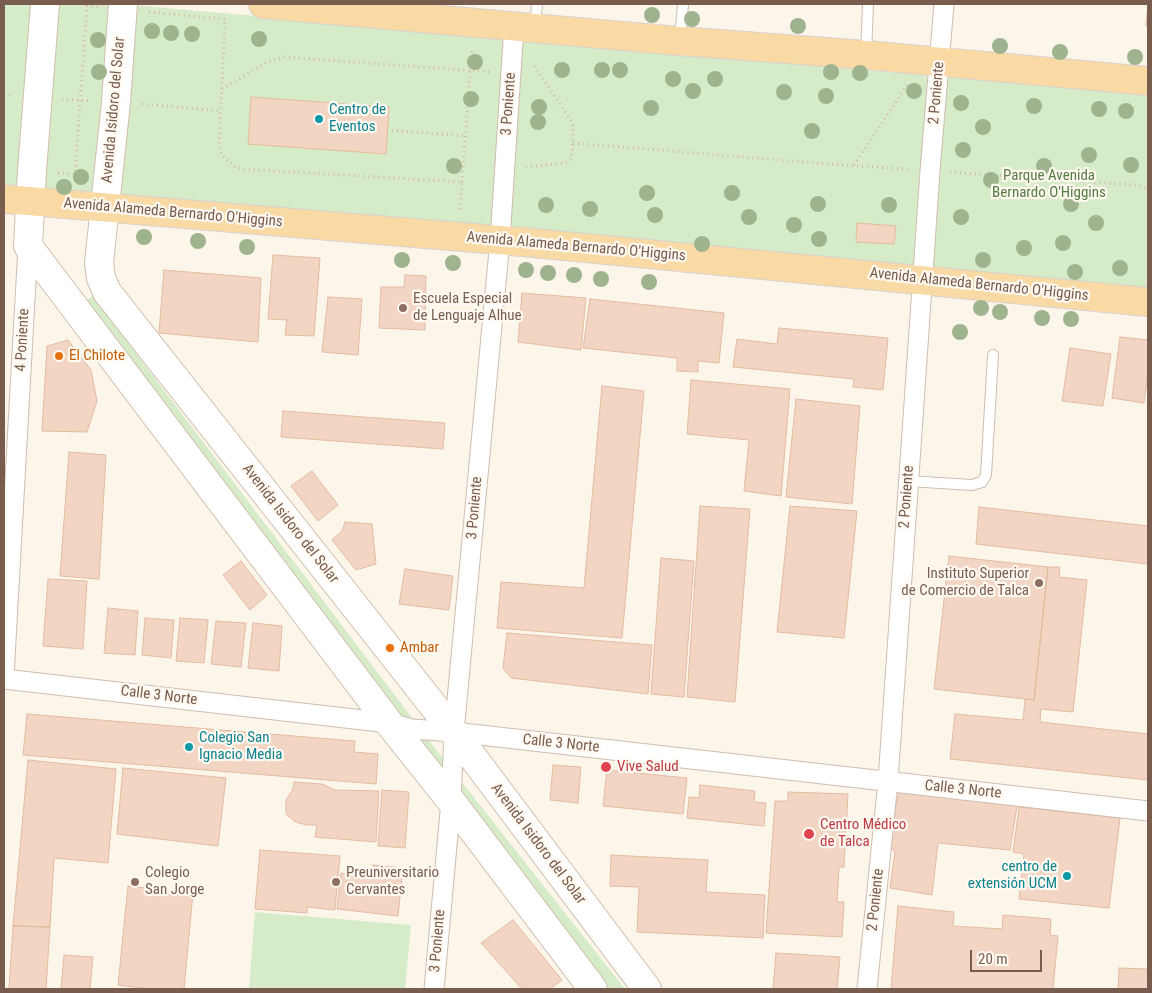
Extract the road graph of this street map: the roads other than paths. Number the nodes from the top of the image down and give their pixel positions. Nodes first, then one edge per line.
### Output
1 (45, 4) edge
2 (263, 4) edge
3 (683, 4) edge
4 (868, 4) edge
5 (944, 4) edge
6 (123, 7) edge
7 (528, 19) edge
8 (679, 42) junction
9 (866, 55) junction
10 (938, 72) junction
11 (1148, 81) edge
12 (17, 200) edge
13 (105, 208) junction
14 (500, 240) junction
15 (28, 246) junction
16 (922, 280) junction
17 (1148, 302) edge
18 (993, 355) dead end
19 (908, 481) junction
20 (4, 678) edge
21 (389, 723) junction
22 (454, 732) junction
23 (888, 782) junction
24 (452, 801) junction
25 (1148, 811) edge
26 (434, 989) edge
27 (593, 989) edge
28 (647, 989) edge
29 (867, 989) edge

1 - 12 main road, 4 Poniente
2 - 7 main road
3 - 8 lane
4 - 9 lane
5 - 10 street, 2 Poniente
6 - 13 main road, Avenida Isidoro del Solar
7 - 8 main road
7 - 14 street, 3 Poniente
8 - 9 main road
9 - 10 main road
10 - 11 main road
10 - 16 street, 2 Poniente
12 - 13 main road, Avenida Alameda Bernardo O'Higgins
12 - 15 main road, 4 Poniente
13 - 14 main road, Avenida Alameda Bernardo O'Higgins
13 - 22 main road, Avenida Isidoro del Solar
14 - 16 main road, Avenida Alameda Bernardo O'Higgins
14 - 22 street, 3 Poniente
15 - 20 street, 4 Poniente
15 - 21 main road
16 - 17 main road, Avenida Alameda Bernardo O'Higgins
16 - 19 street, 2 Poniente
18 - 19 lane
19 - 23 street, 2 Poniente
20 - 21 street, Calle 3 Norte
21 - 22 street, Calle 3 Norte
21 - 24 main road
22 - 23 street, Calle 3 Norte
22 - 24 street, 3 Poniente
22 - 28 main road, Avenida Isidoro del Solar
23 - 25 street, Calle 3 Norte
23 - 29 street, 2 Poniente
24 - 26 street, 3 Poniente
24 - 27 main road

